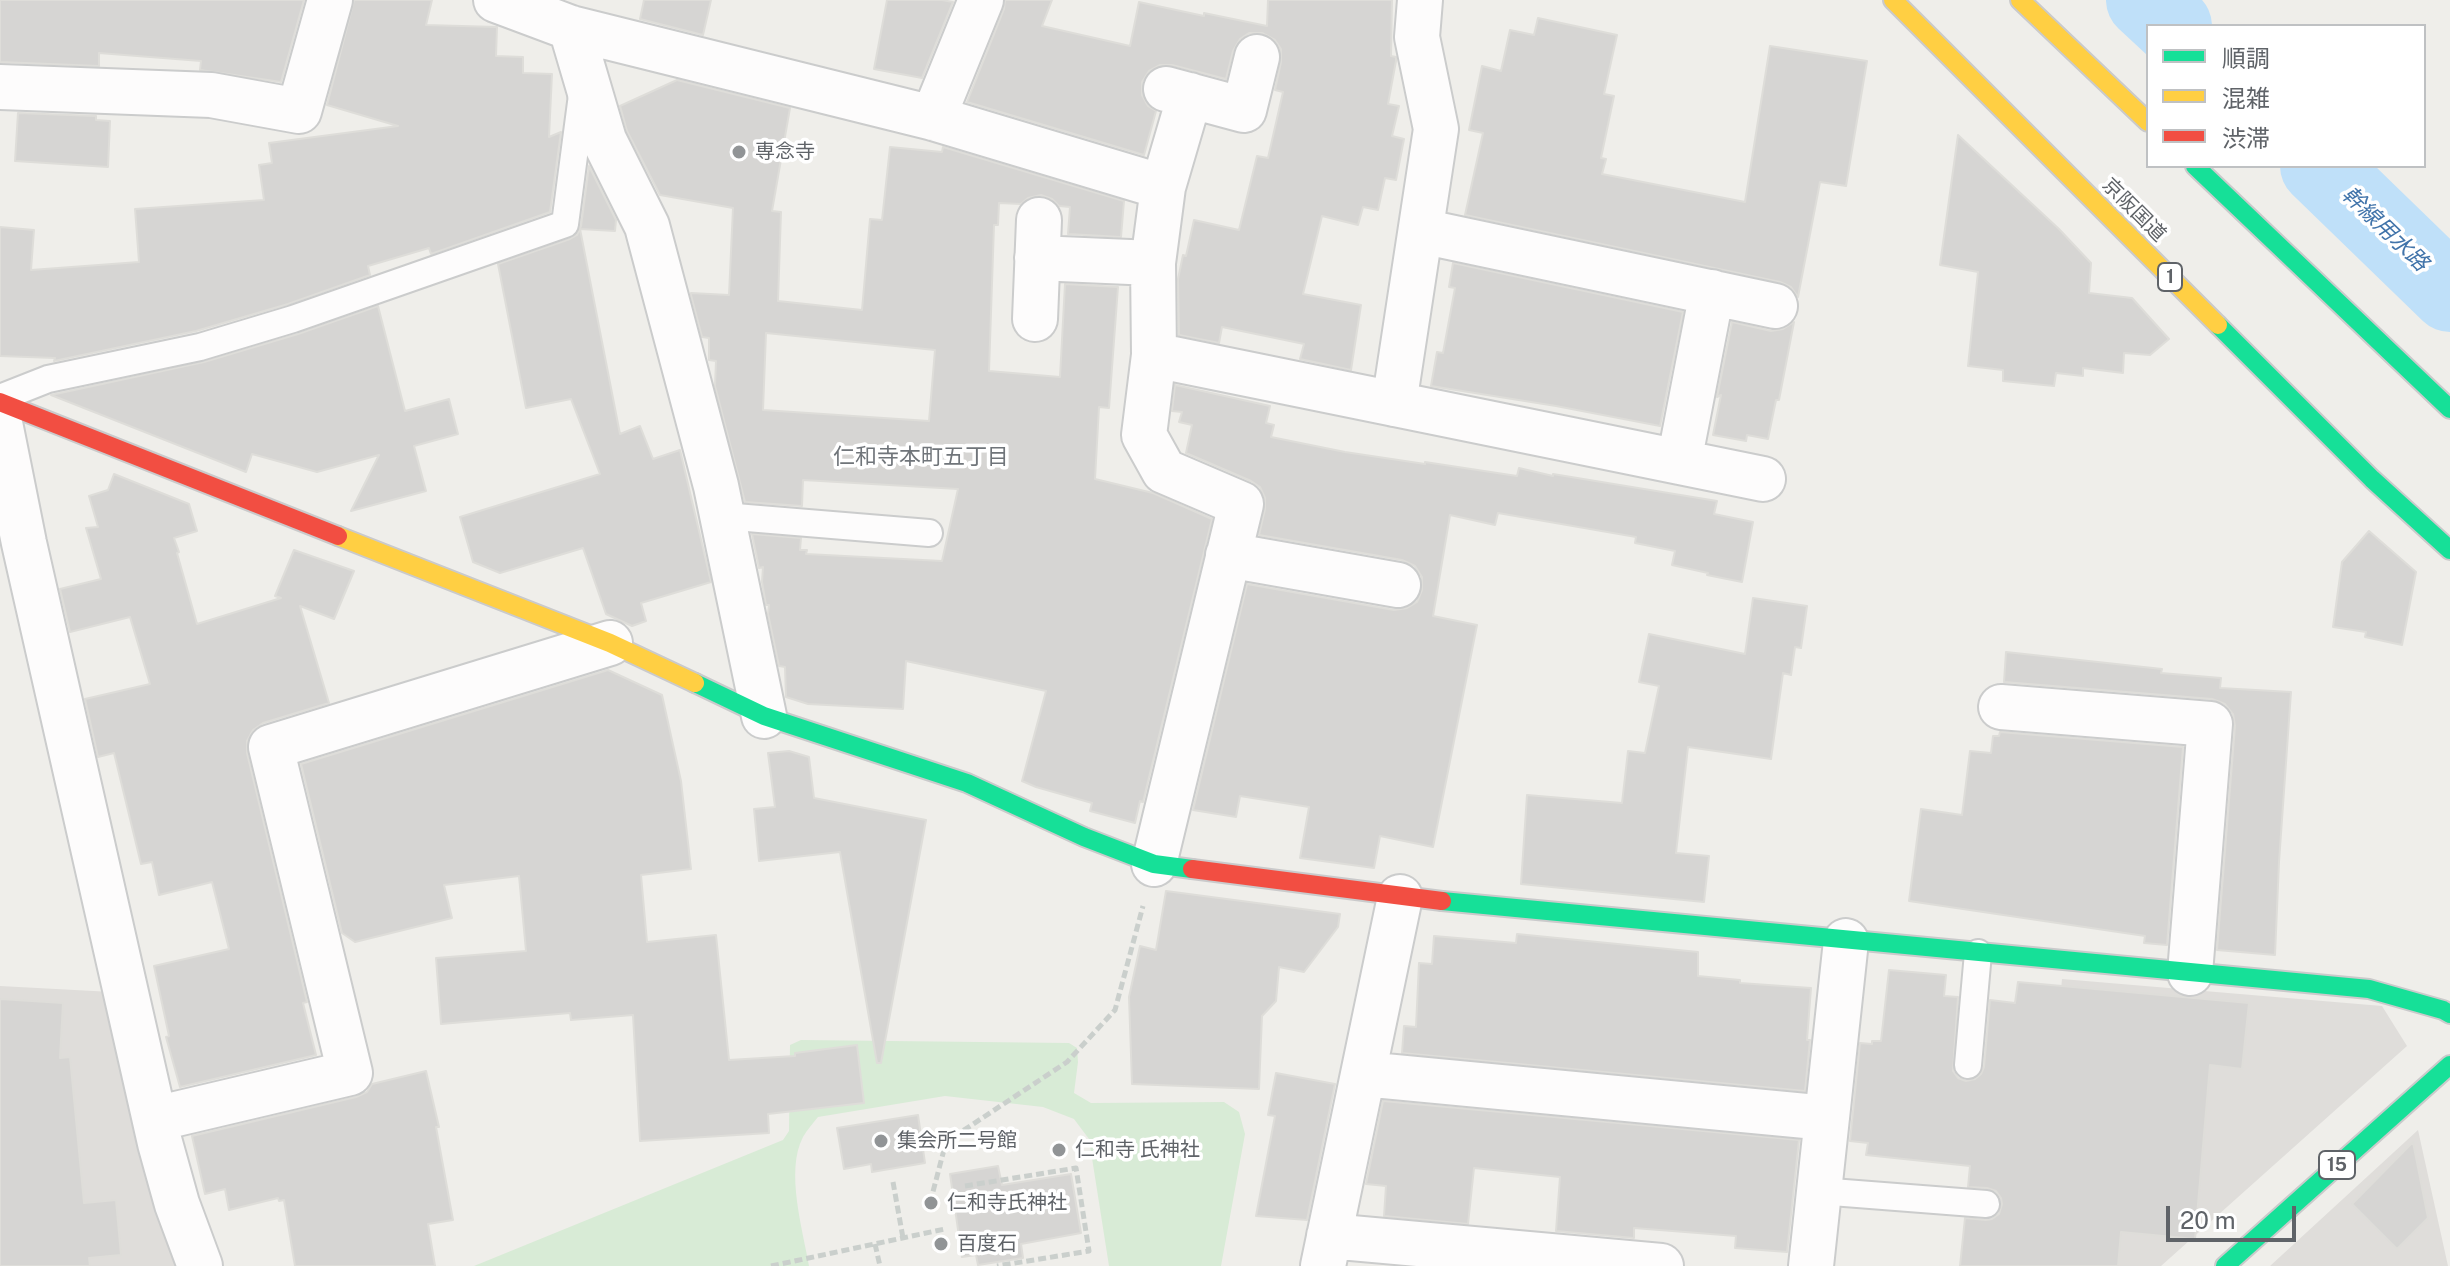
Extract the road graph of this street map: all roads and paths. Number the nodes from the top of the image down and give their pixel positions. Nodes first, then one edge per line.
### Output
1 (330, 0) edge
2 (496, 0) edge
3 (981, 0) edge
4 (1420, 0) edge
5 (1893, 0) edge
6 (2020, 0) edge
7 (571, 28) junction
8 (1257, 57) dead end
9 (585, 76) junction
10 (0, 87) edge
11 (933, 118) junction
12 (2146, 120) edge
13 (2197, 168) edge
14 (1163, 187) junction
15 (1421, 231) junction
16 (1153, 263) junction
17 (1712, 292) junction
18 (1775, 306) dead end
19 (1035, 319) dead end
20 (1154, 355) junction
21 (0, 400) edge
22 (1394, 404) junction
23 (2450, 409) edge
24 (0, 423) edge
25 (1679, 462) junction
26 (1763, 479) dead end
27 (723, 516) junction
28 (929, 533) dead end
29 (2450, 550) edge
30 (1228, 555) junction
31 (1398, 585) dead end
32 (610, 643) junction
33 (2001, 707) dead end
34 (764, 716) junction
35 (1154, 864) junction
36 (1400, 897) junction
37 (1846, 941) junction
38 (1978, 953) junction
39 (2190, 973) junction
40 (2450, 1014) edge
41 (1968, 1065) dead end
42 (2450, 1065) edge
43 (1363, 1074) junction
44 (1827, 1118) junction
45 (155, 1119) junction
46 (893, 1182) dead end
47 (965, 1186) dead end
48 (1819, 1191) junction
49 (930, 1203) dead end
50 (1986, 1204) dead end
51 (945, 1229) dead end
52 (903, 1238) junction
53 (875, 1244) junction
54 (1326, 1251) edge
55 (200, 1266) edge
56 (771, 1266) edge
57 (880, 1266) edge
58 (997, 1266) edge
59 (1661, 1266) edge
60 (1811, 1266) edge
61 (2225, 1266) edge

1 - 10 street
2 - 7 street
3 - 11 street
4 - 15 street
5 - 29 main road, 京阪国道 / 1
6 - 12 main road
7 - 9 street
7 - 11 street
8 - 14 street
9 - 21 lane
9 - 27 street
11 - 14 street
13 - 23 main road
14 - 16 street
15 - 17 street
15 - 22 street
16 - 19 street
16 - 20 street
17 - 18 street
17 - 25 street
20 - 22 street
20 - 30 street
21 - 32 main road
22 - 25 street
24 - 45 street
25 - 26 street
27 - 28 lane
27 - 34 street
30 - 31 street
30 - 35 street
32 - 34 main road
32 - 45 street
33 - 39 street
34 - 35 main road
35 - 36 main road
35 - 49 path
36 - 37 main road
36 - 43 street
37 - 38 main road
37 - 44 street
38 - 39 main road
38 - 41 lane
39 - 40 main road
42 - 61 main road, 15
43 - 44 street
43 - 54 street
44 - 48 street
45 - 55 street
46 - 52 path
47 - 58 path
48 - 50 lane
48 - 60 street
51 - 52 path
52 - 53 path
53 - 56 path
53 - 57 path
54 - 59 street

